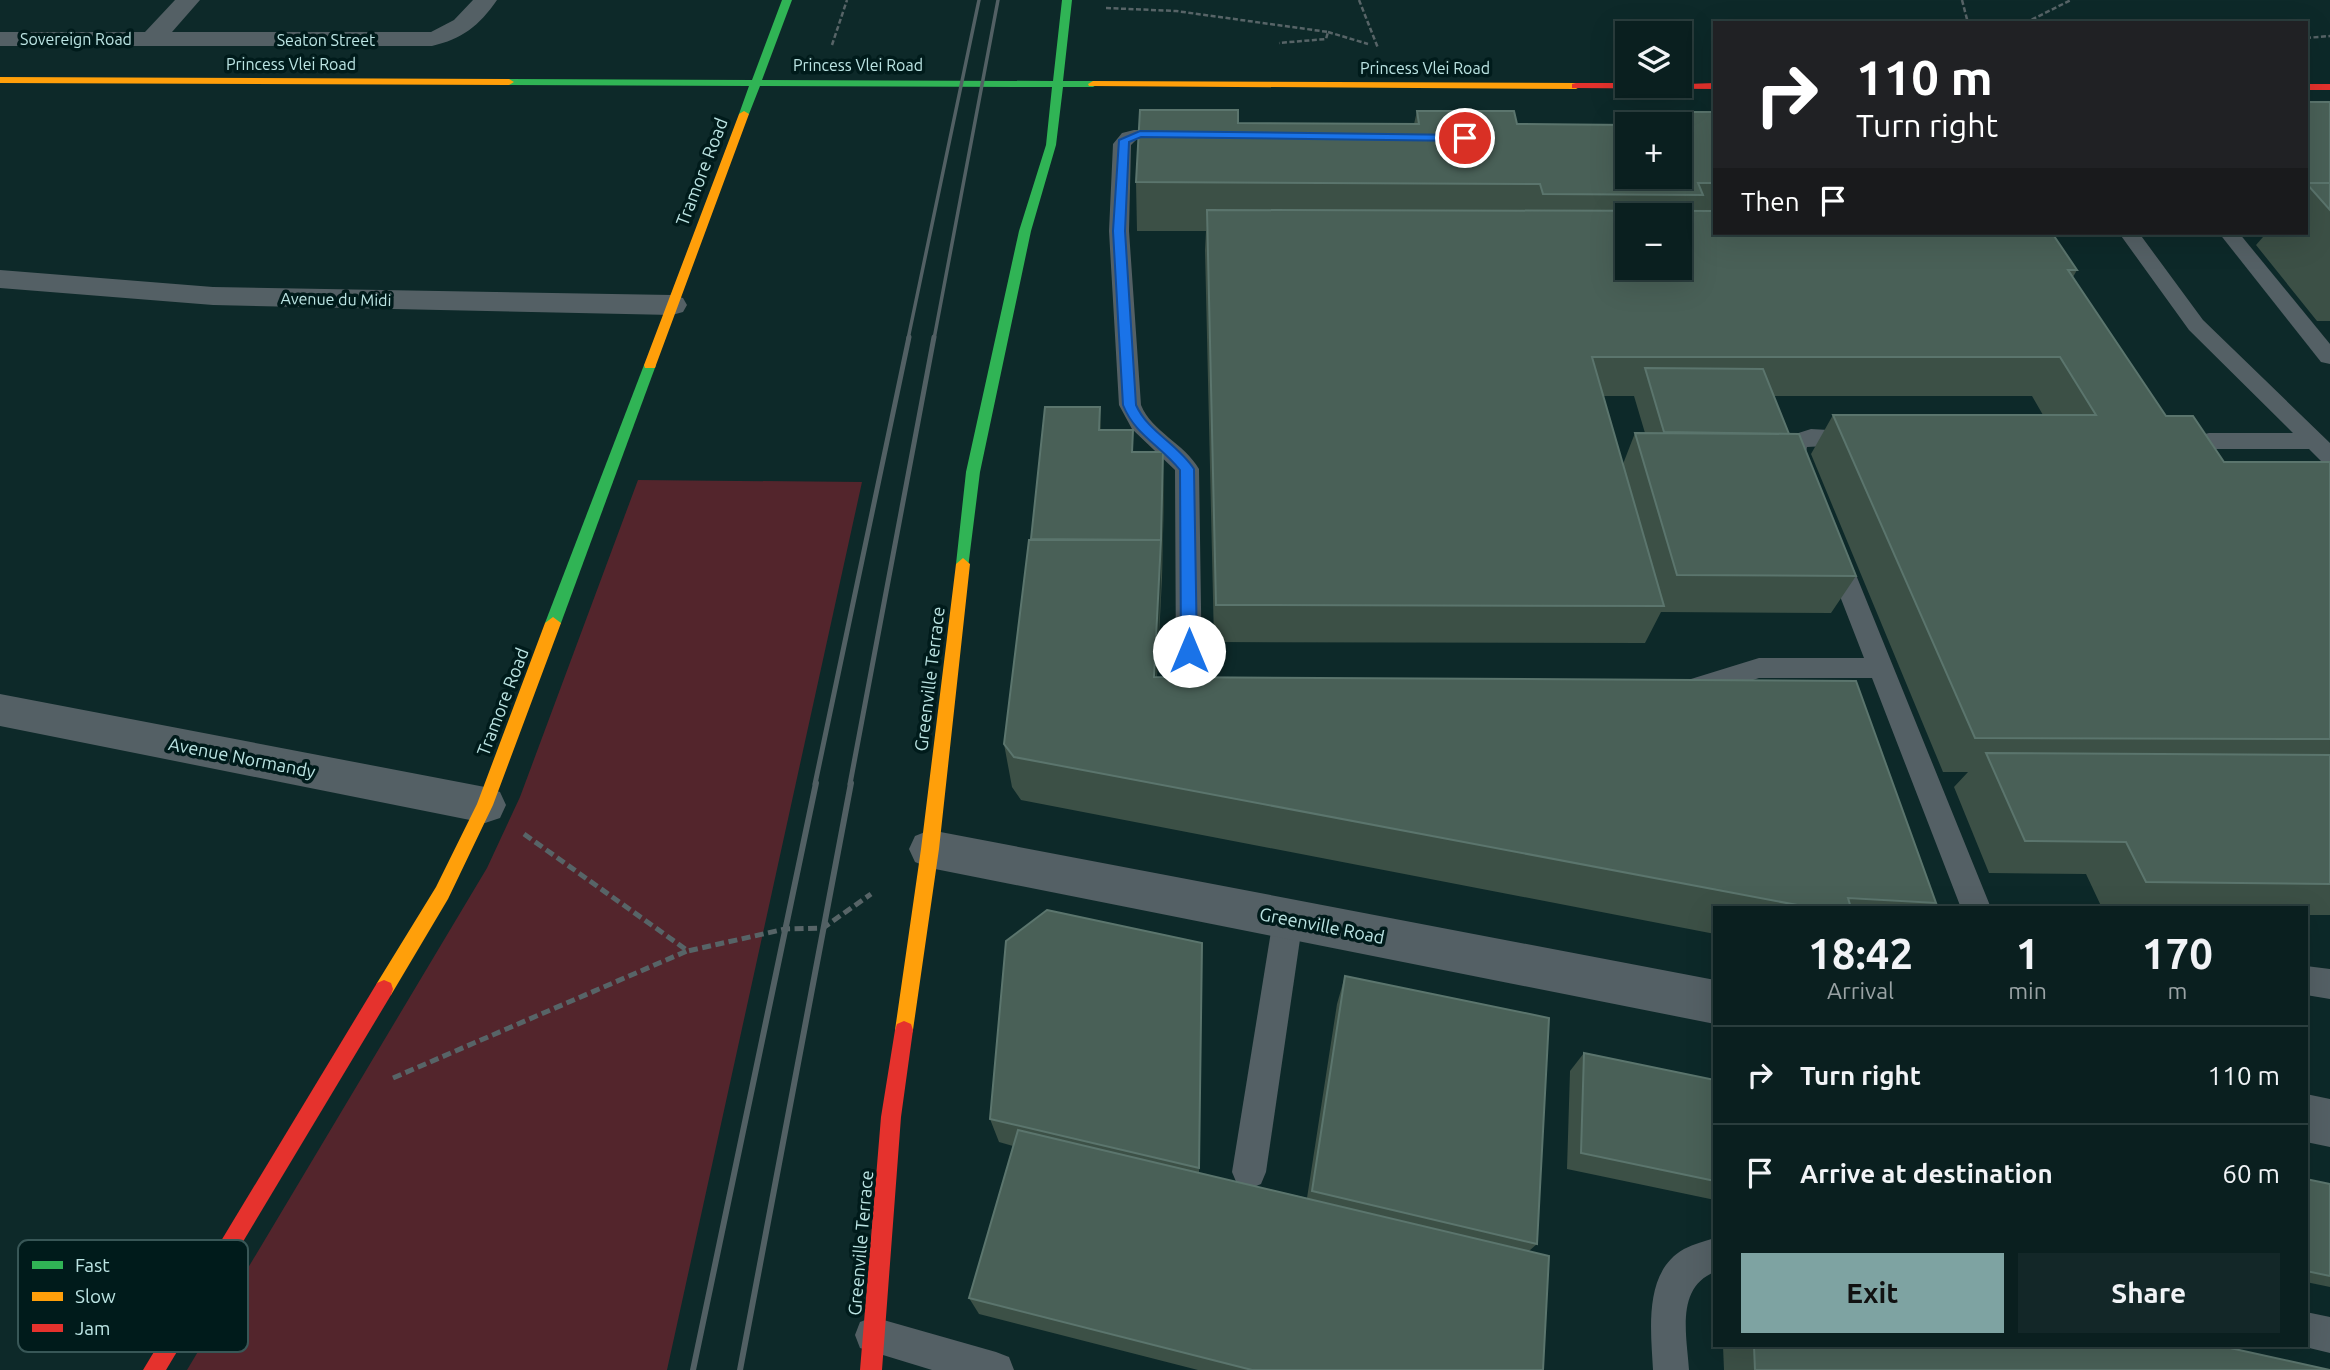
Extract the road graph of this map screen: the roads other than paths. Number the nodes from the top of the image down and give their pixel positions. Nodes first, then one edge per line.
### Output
1 (188, 0) edge
2 (485, 0) edge
3 (787, 0) edge
4 (1067, 3) edge
5 (0, 39) edge
6 (152, 39) junction
7 (0, 80) edge
8 (1713, 86) edge
9 (2308, 87) edge
10 (2330, 87) edge
11 (1196, 135) edge
12 (2130, 235) edge
13 (2231, 235) edge
14 (0, 279) edge
15 (672, 305) junction
16 (2329, 357) edge
17 (1880, 438) edge
18 (2208, 441) edge
19 (2322, 449) edge
20 (1810, 491) edge
21 (1825, 529) edge
22 (1881, 668) junction
23 (1669, 693) edge
24 (1242, 696) edge
25 (0, 710) edge
26 (485, 805) junction
27 (930, 849) junction
28 (1975, 906) edge
29 (1289, 919) junction
30 (2308, 980) edge
31 (2330, 984) edge
32 (1713, 1002) edge
33 (2308, 1118) edge
34 (2330, 1123) edge
35 (1249, 1172) dead end
36 (232, 1240) edge
37 (1713, 1256) edge
38 (2308, 1330) edge
39 (2330, 1335) edge
40 (165, 1352) edge
41 (872, 1353) edge
42 (154, 1370) edge
43 (996, 1370) edge
44 (1671, 1370) edge

1 - 6 street
2 - 6 street, Seaton Street
3 - 15 street, Tramore Road
4 - 27 street, Greenville Terrace
5 - 6 street, Sovereign Road
7 - 8 street, Princess Vlei Road
9 - 10 street
11 - 24 lane
12 - 19 lane
13 - 16 lane
14 - 15 street, Avenue du Midi
15 - 26 street, Tramore Road
17 - 20 lane
18 - 19 lane
21 - 22 lane
22 - 23 lane
22 - 28 lane
25 - 26 street, Avenue Normandy
26 - 36 street, Tramore Road
27 - 29 street, Greenville Road
27 - 41 street, Greenville Terrace
29 - 32 street, Greenville Road
29 - 35 lane
30 - 31 lane
33 - 34 street
37 - 44 lane
38 - 39 lane
40 - 42 street, Tramore Road
41 - 43 lane

